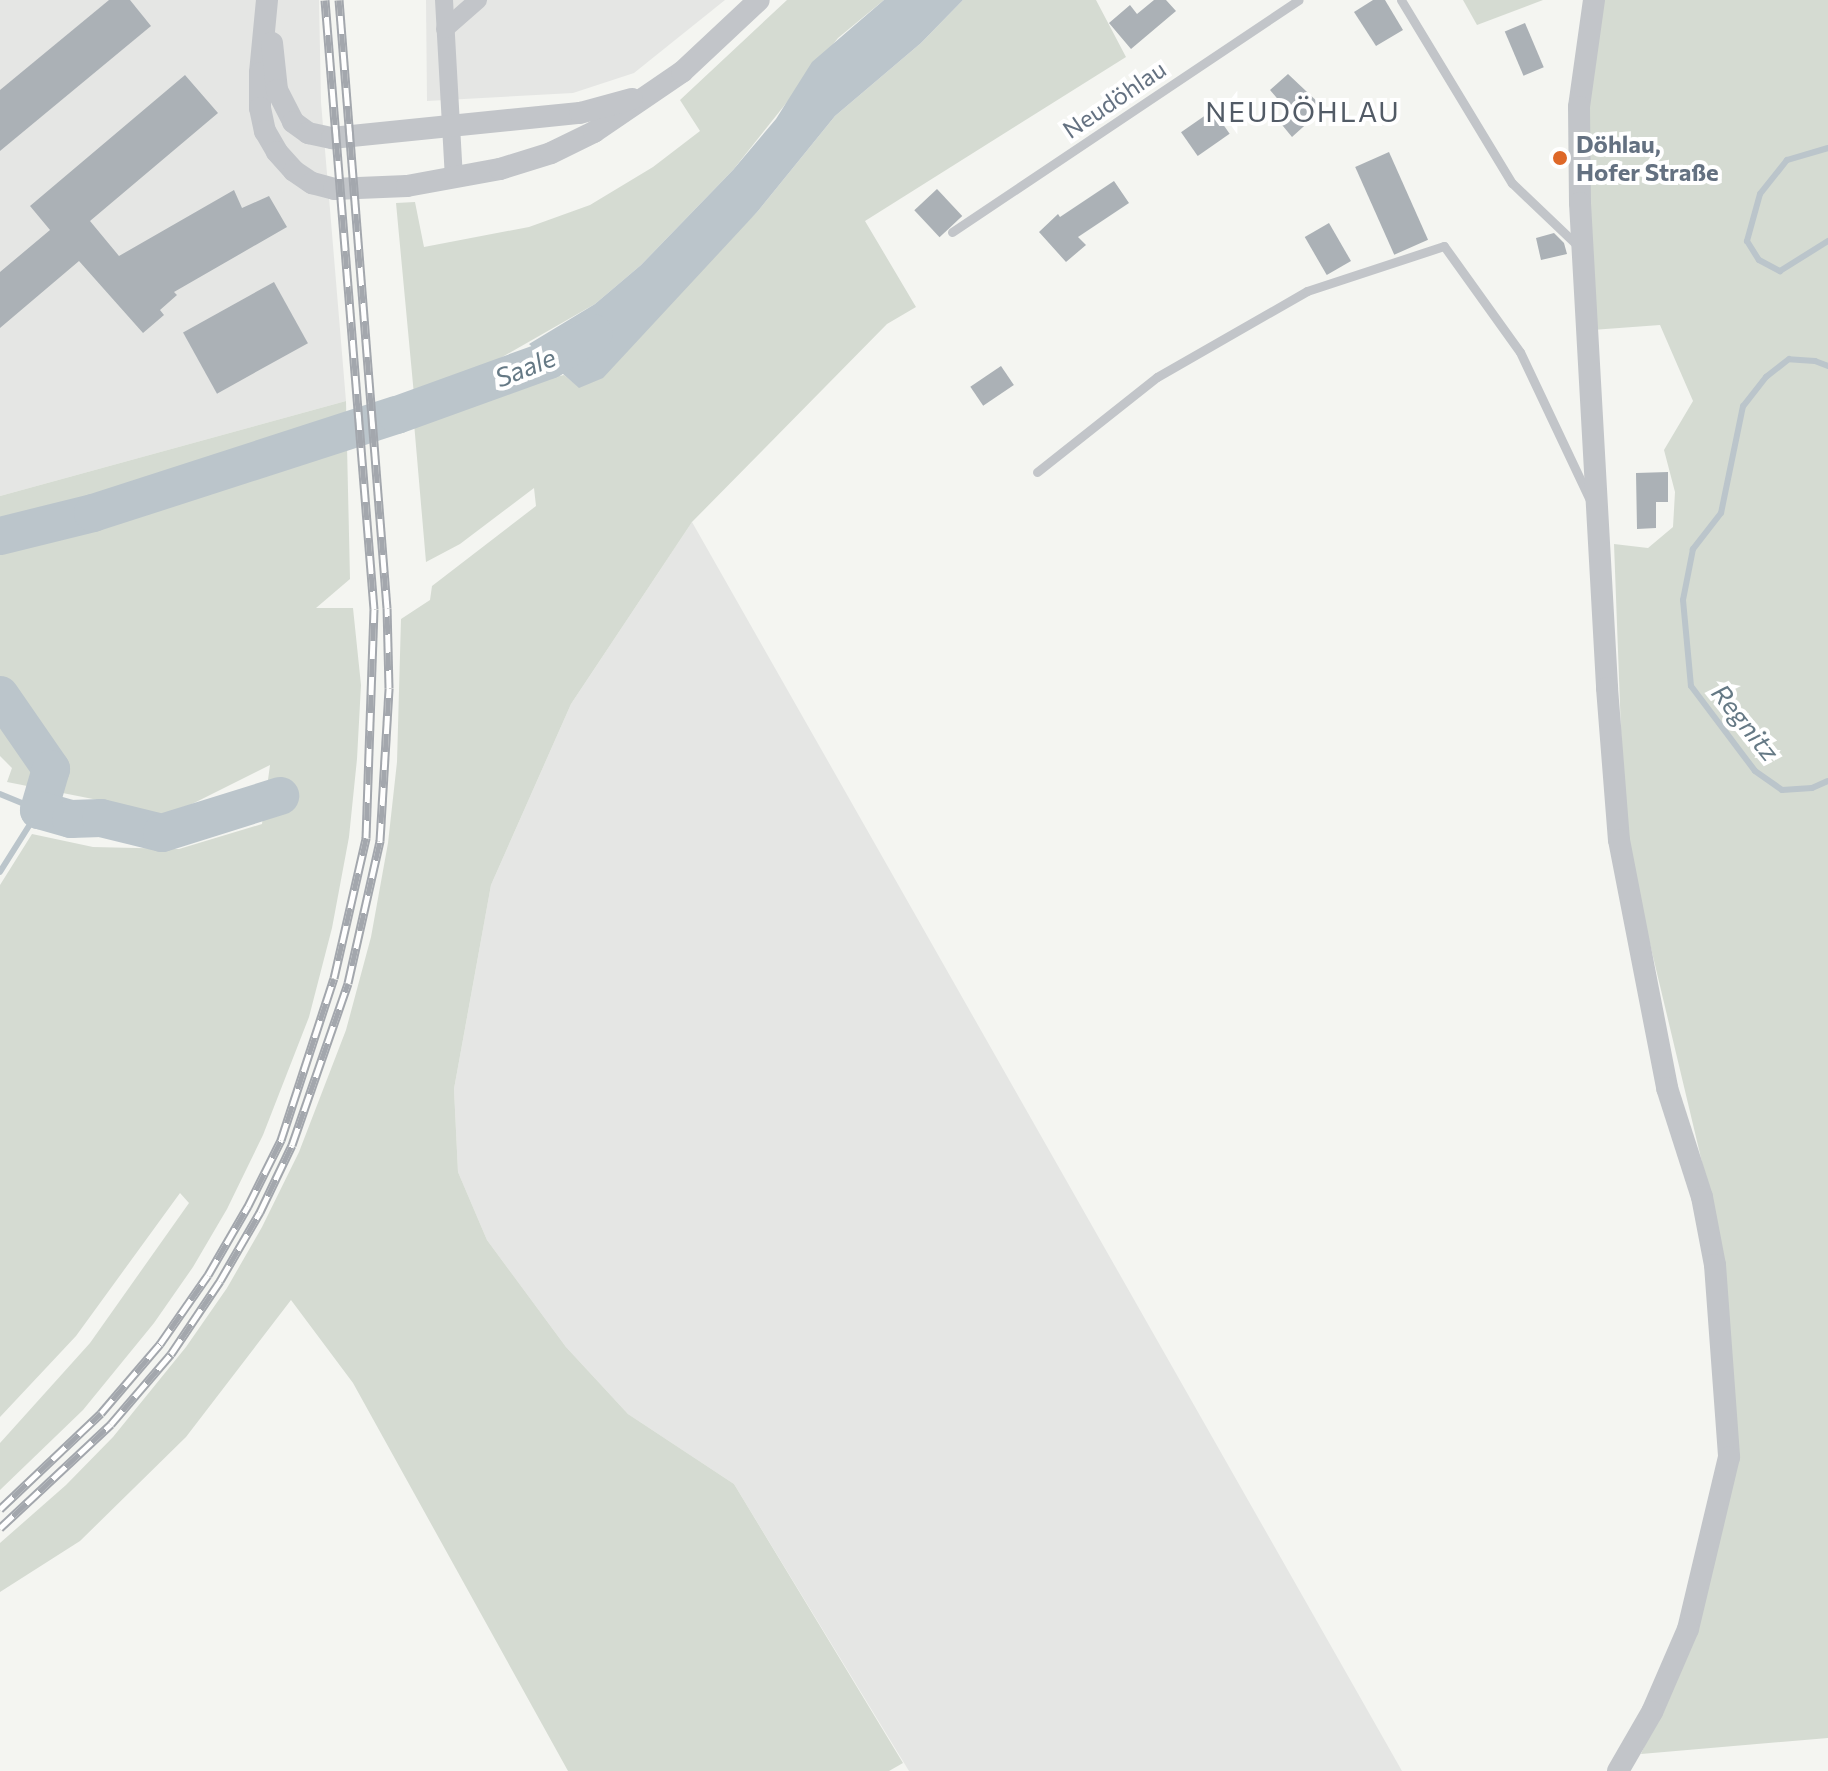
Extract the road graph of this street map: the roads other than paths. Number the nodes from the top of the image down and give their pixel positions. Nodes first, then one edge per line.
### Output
1 (268, 0) edge
2 (444, 0) edge
3 (478, 0) edge
4 (759, 0) edge
5 (1298, 0) edge
6 (1401, 0) edge
7 (1594, 0) edge
8 (445, 29) junction
9 (641, 97) junction
10 (452, 127) junction
11 (454, 178) junction
12 (952, 232) dead end
13 (1583, 250) junction
14 (1037, 472) dead end
15 (1599, 519) junction
16 (1618, 1771) edge

1 - 10 street
1 - 11 street
2 - 8 street
3 - 8 street
4 - 9 street
5 - 12 lane, Neudöhlau
6 - 13 lane
7 - 13 street
8 - 10 street
9 - 10 street
9 - 11 street
10 - 11 street
13 - 15 street
14 - 15 lane
15 - 16 street

